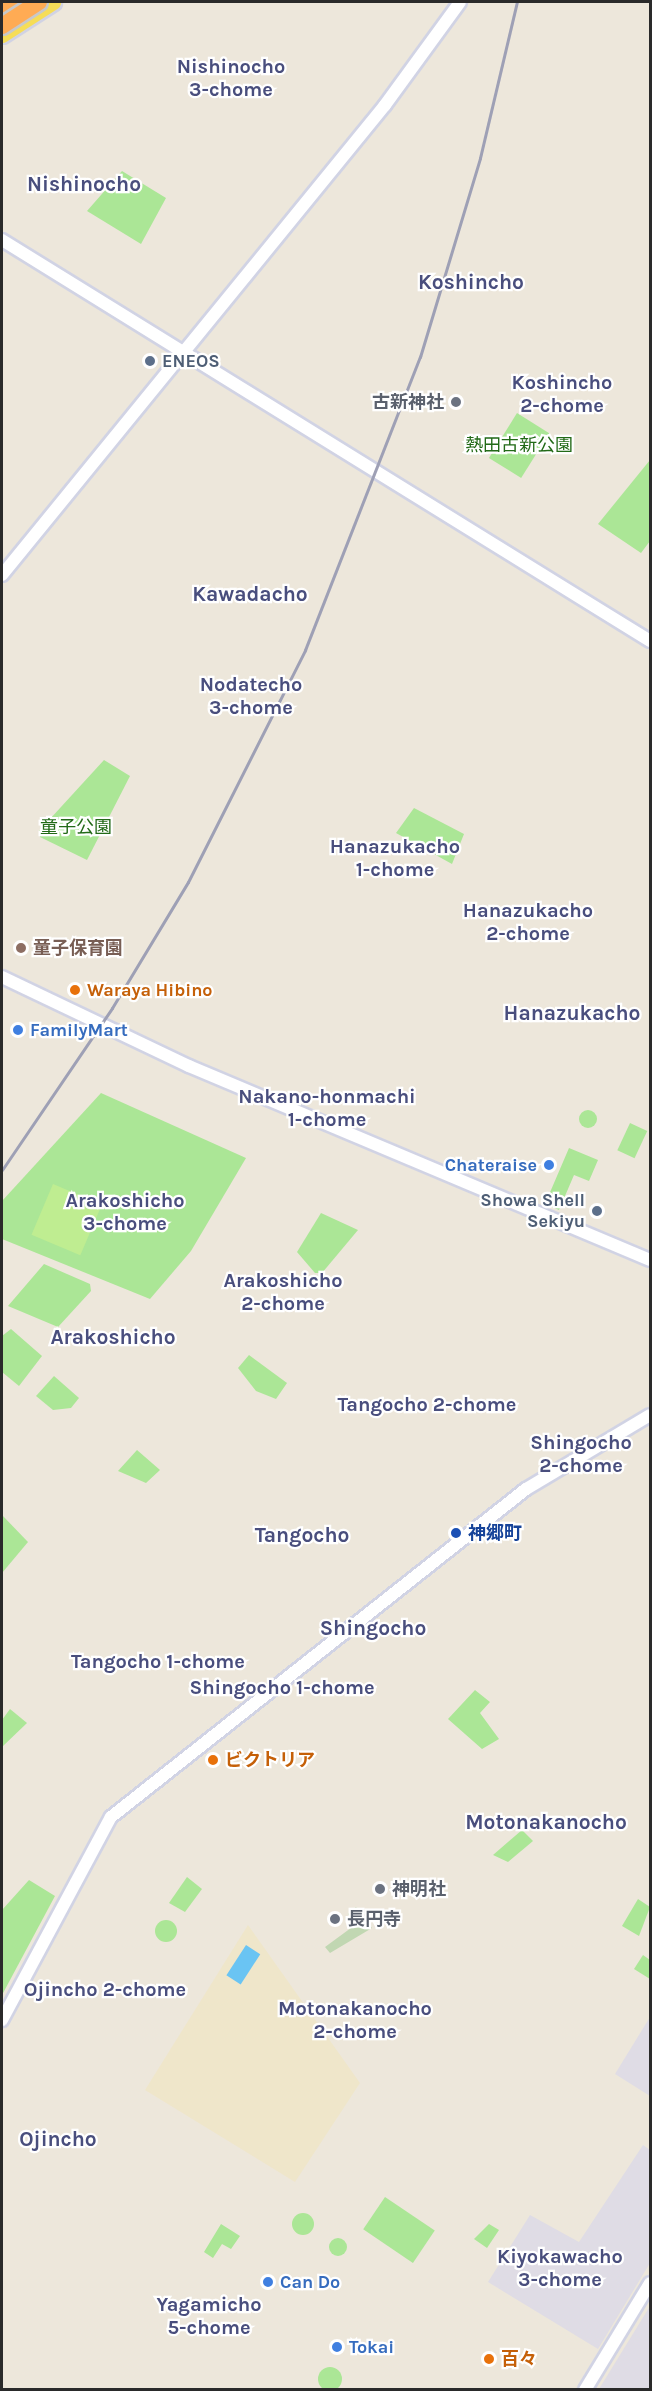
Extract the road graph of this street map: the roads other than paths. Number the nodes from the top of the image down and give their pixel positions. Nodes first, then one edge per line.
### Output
1 (18, 2) edge
2 (29, 2) edge
3 (39, 2) edge
4 (53, 2) edge
5 (460, 2) edge
6 (2, 12) edge
7 (2, 19) edge
8 (2, 26) edge
9 (2, 35) edge
10 (2, 240) edge
11 (183, 352) junction
12 (2, 575) edge
13 (651, 641) edge
14 (2, 977) edge
15 (651, 1260) edge
16 (651, 1415) edge
17 (2, 2020) edge
18 (651, 2283) edge
19 (585, 2390) edge

1 - 6 highway
2 - 7 highway
3 - 8 highway, bridge
4 - 9 main road
5 - 11 street
10 - 11 street
11 - 12 street
11 - 13 street
14 - 15 street
16 - 17 street
18 - 19 street

